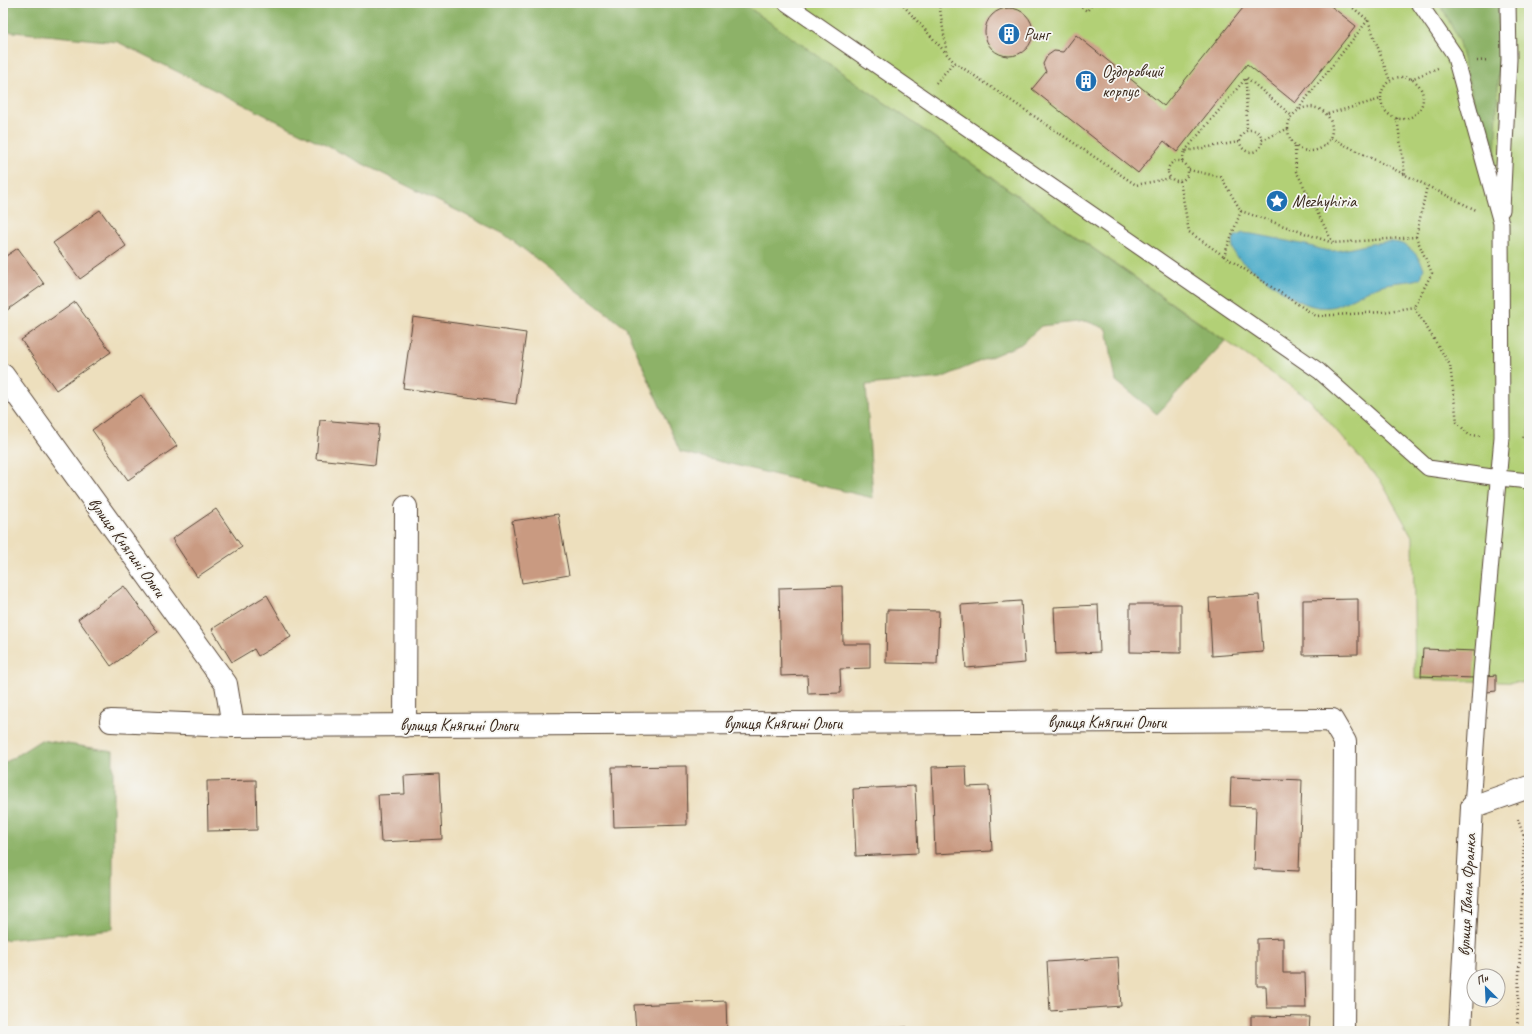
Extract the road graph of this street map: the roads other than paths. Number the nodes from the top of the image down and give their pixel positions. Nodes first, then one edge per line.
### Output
1 (786, 3) edge
2 (1419, 3) edge
3 (1508, 3) edge
4 (1501, 223) junction
5 (3, 375) edge
6 (1499, 478) junction
7 (1529, 481) edge
8 (406, 507) dead end
9 (111, 721) dead end
10 (233, 726) junction
11 (405, 726) junction
12 (1529, 787) edge
13 (1472, 807) junction
14 (1343, 1031) edge
15 (1460, 1031) edge

1 - 6 lane
2 - 4 lane
3 - 4 lane
4 - 6 lane
5 - 10 street, вулиця Княгині Ольги
6 - 7 lane
6 - 13 lane
8 - 11 street
9 - 10 street, вулиця Княгині Ольги
10 - 11 street, вулиця Княгині Ольги
11 - 14 street, вулиця Княгині Ольги
12 - 13 street
13 - 15 street, вулиця Івана Франка

